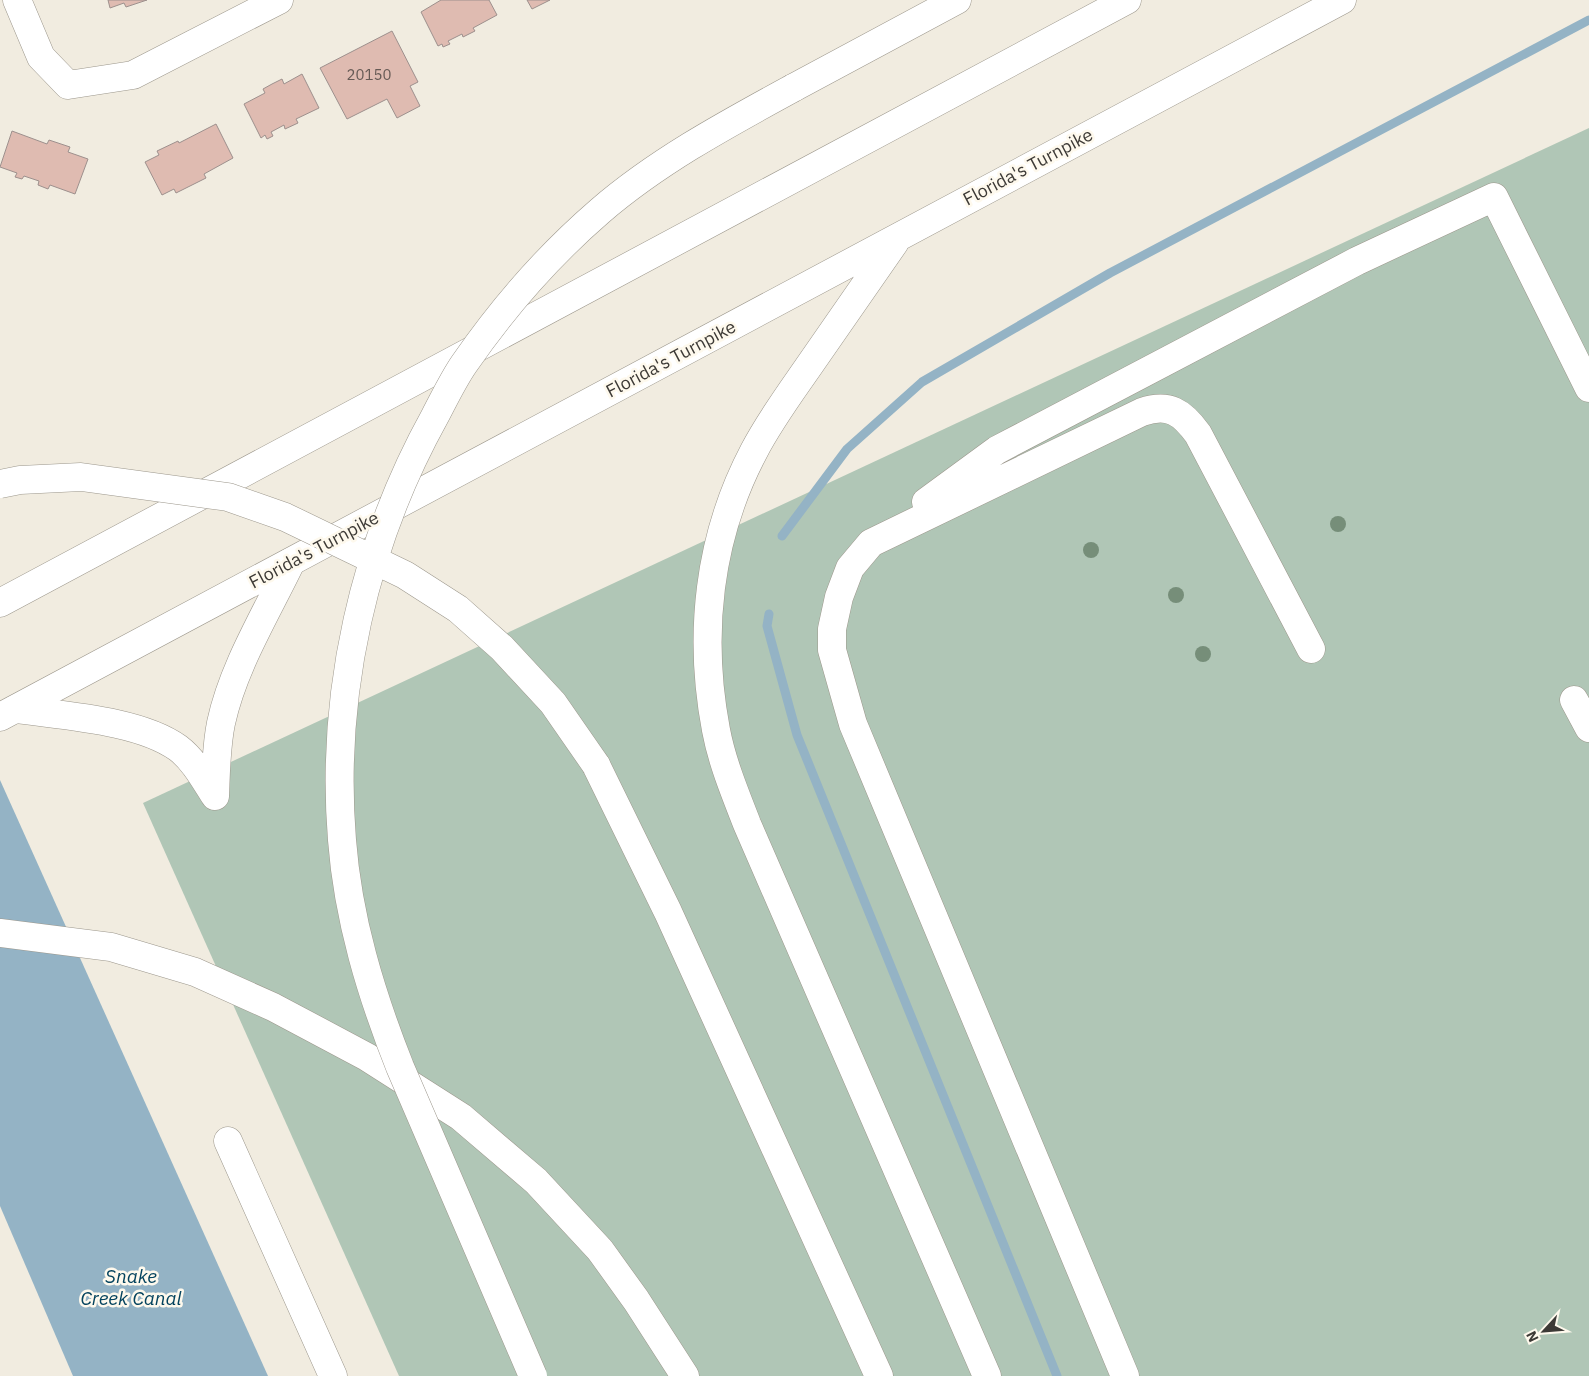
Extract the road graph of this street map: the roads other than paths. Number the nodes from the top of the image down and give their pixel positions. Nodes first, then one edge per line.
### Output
1 (17, 0) edge
2 (279, 0) edge
3 (957, 0) edge
4 (1127, 0) edge
5 (1342, 0) edge
6 (899, 236) junction
7 (1589, 388) edge
8 (0, 484) edge
9 (871, 543) junction
10 (291, 562) junction
11 (0, 603) edge
12 (1311, 649) dead end
13 (1574, 700) dead end
14 (8, 713) edge
15 (1589, 728) edge
16 (0, 933) edge
17 (228, 1141) dead end
18 (333, 1376) edge
19 (533, 1376) edge
20 (685, 1376) edge
21 (879, 1376) edge
22 (987, 1376) edge
23 (1124, 1376) edge

1 - 2 main road
3 - 19 main road, bridge
4 - 11 main road
5 - 6 main road, Florida's Turnpike
6 - 10 main road, Florida's Turnpike
6 - 22 main road
7 - 9 main road
8 - 21 main road, bridge
9 - 12 main road
9 - 23 main road
10 - 14 main road, Florida's Turnpike
10 - 14 main road
13 - 15 main road
16 - 20 main road
17 - 18 main road

